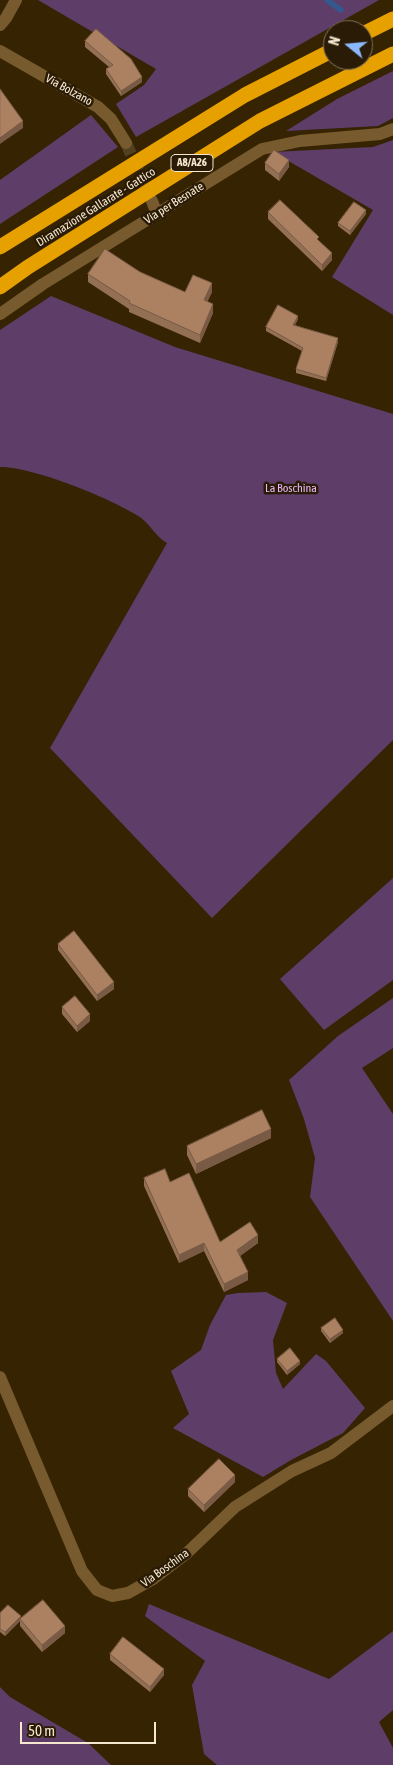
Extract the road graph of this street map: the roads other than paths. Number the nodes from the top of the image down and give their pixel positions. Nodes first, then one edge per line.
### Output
1 (16, 0) edge
2 (393, 19) edge
3 (0, 25) edge
4 (373, 29) edge
5 (0, 51) edge
6 (393, 54) edge
7 (323, 55) edge
8 (393, 129) edge
9 (126, 143) tunnel mouth
10 (152, 201) tunnel mouth
11 (157, 214) junction
12 (0, 247) edge
13 (0, 287) edge
14 (0, 314) edge
15 (0, 1377) edge
16 (393, 1406) edge

1 - 3 street
2 - 4 highway
5 - 9 street, Via Bolzano
6 - 13 highway, Diramazione Gallarate - Gattico / A8/A26
7 - 12 highway, Diramazione Gallarate - Gattico / A8/A26
8 - 11 street, Via per Besnate
10 - 11 street
11 - 14 street, Via per Besnate
15 - 16 street, Via Boschina

